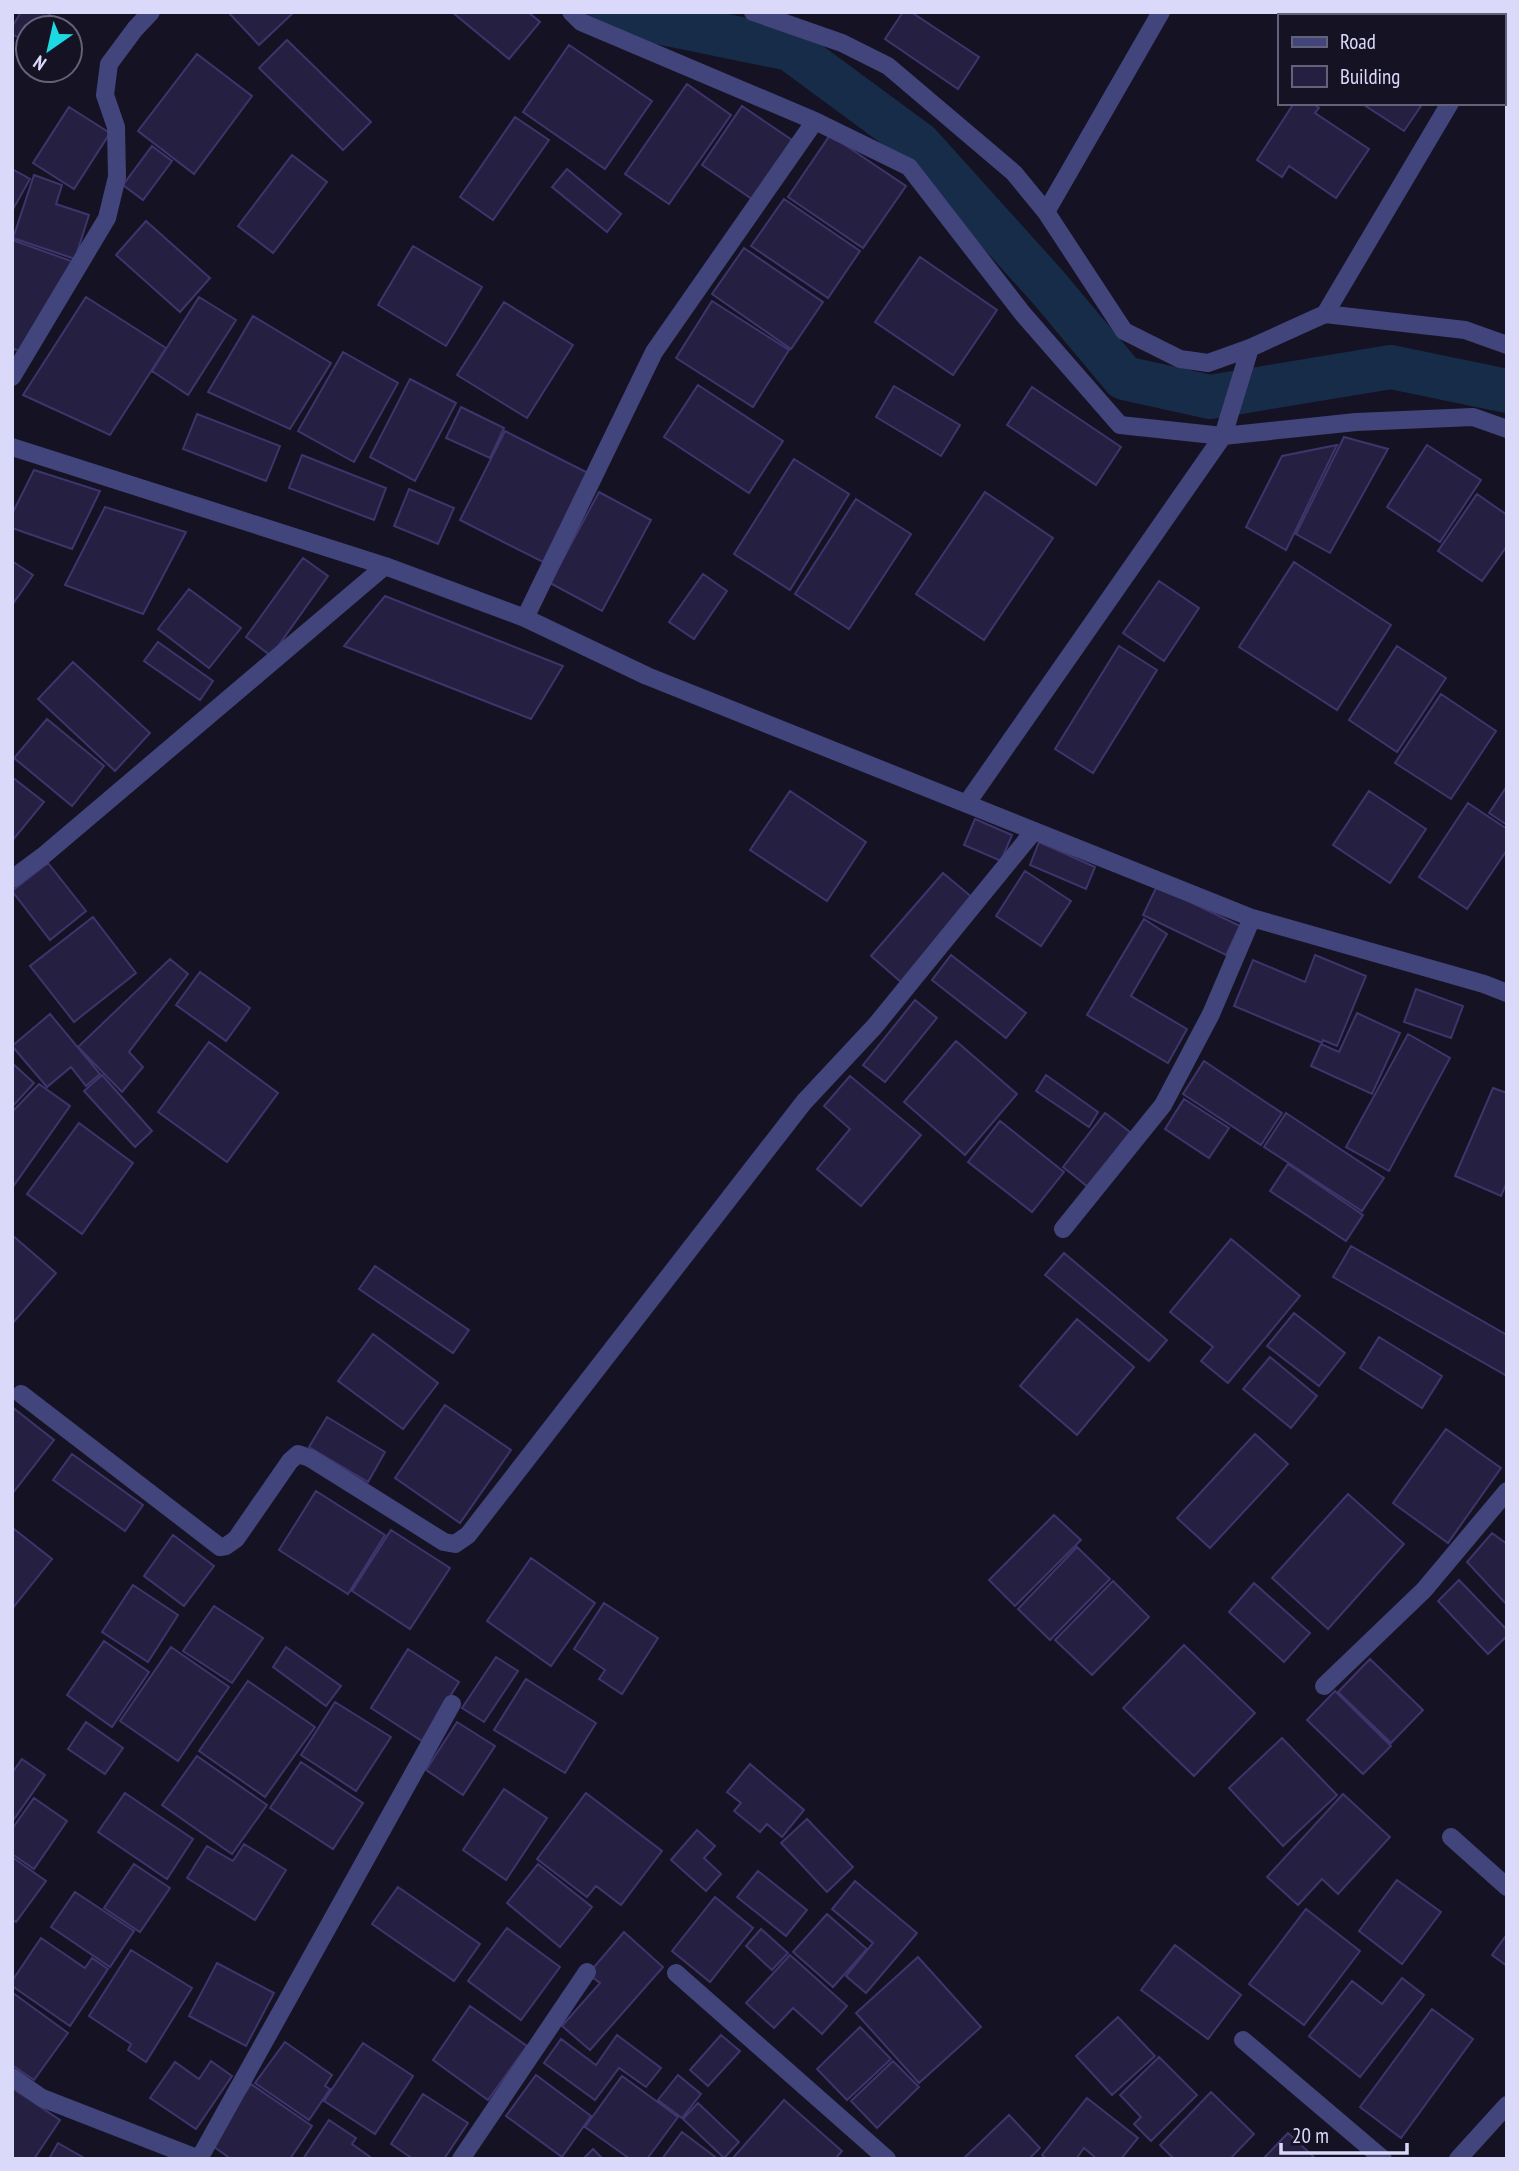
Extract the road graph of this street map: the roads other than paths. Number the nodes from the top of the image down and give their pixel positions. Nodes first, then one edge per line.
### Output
1 (151, 12) edge
2 (571, 12) edge
3 (753, 12) edge
4 (1161, 12) edge
5 (1449, 105) edge
6 (815, 121) junction
7 (1046, 212) junction
8 (1325, 314) junction
9 (1507, 345) edge
10 (1250, 348) junction
11 (12, 377) edge
12 (1507, 429) edge
13 (1223, 436) junction
14 (12, 447) edge
15 (385, 566) junction
16 (525, 618) junction
17 (967, 803) junction
18 (1034, 831) junction
19 (12, 879) edge
20 (1252, 918) junction
21 (1507, 993) edge
22 (1063, 1229) dead end
23 (21, 1395) dead end
24 (1507, 1491) edge
25 (1324, 1686) dead end
26 (452, 1704) dead end
27 (1451, 1837) dead end
28 (1507, 1887) edge
29 (587, 1972) dead end
30 (676, 1973) dead end
31 (1243, 2040) dead end
32 (12, 2077) edge
33 (1507, 2105) edge
34 (199, 2159) edge
35 (461, 2159) edge
36 (887, 2159) edge
37 (1383, 2159) edge
38 (1458, 2159) edge

1 - 11 street
2 - 6 street
3 - 7 street
4 - 7 street
5 - 8 street
6 - 13 street
6 - 16 street
7 - 10 street
8 - 9 street
8 - 10 street
10 - 13 street
12 - 13 street
13 - 17 street
14 - 15 street
15 - 16 street
15 - 19 street
16 - 17 street
17 - 18 street
18 - 20 street
18 - 23 street
20 - 21 street
20 - 22 street
24 - 25 street
26 - 34 street
27 - 28 street
29 - 35 street
30 - 36 street
31 - 37 street
32 - 34 street
33 - 38 street

